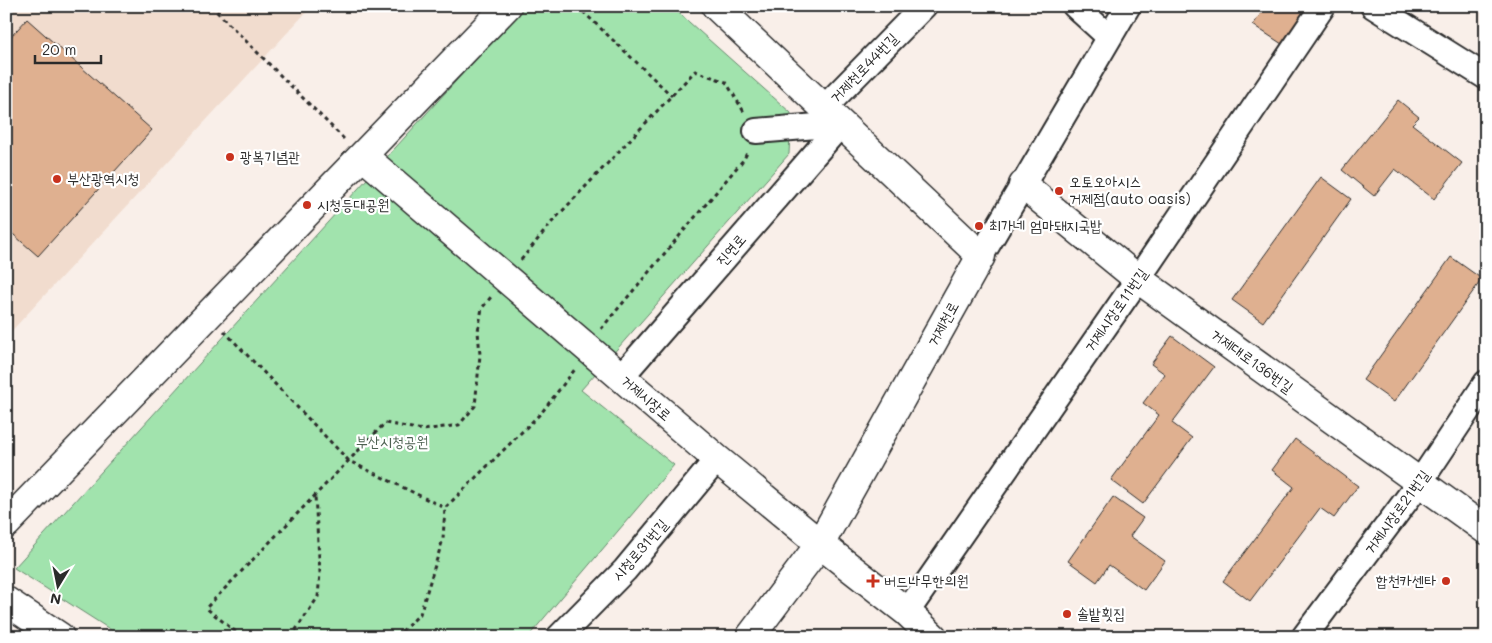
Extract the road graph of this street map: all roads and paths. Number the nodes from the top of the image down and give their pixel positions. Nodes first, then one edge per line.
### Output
1 (211, 6) edge
2 (507, 6) edge
3 (577, 6) edge
4 (716, 6) edge
5 (924, 6) edge
6 (1076, 6) edge
7 (1128, 6) edge
8 (1323, 6) edge
9 (1373, 6) edge
10 (1109, 38) junction
11 (1483, 69) edge
12 (672, 96) junction
13 (836, 118) junction
14 (756, 132) junction
15 (363, 156) junction
16 (1023, 185) junction
17 (981, 256) junction
18 (512, 270) junction
19 (1138, 279) junction
20 (209, 315) junction
21 (596, 340) junction
22 (621, 377) junction
23 (1486, 383) edge
24 (717, 459) junction
25 (349, 460) junction
26 (1420, 482) junction
27 (315, 495) junction
28 (445, 508) junction
29 (6, 524) edge
30 (1486, 530) edge
31 (820, 544) junction
32 (6, 601) edge
33 (907, 612) junction
34 (60, 637) edge
35 (242, 637) edge
36 (291, 637) edge
37 (396, 637) edge
38 (559, 637) edge
39 (750, 637) edge
40 (933, 637) edge
41 (1304, 637) edge

1 - 15 path
2 - 15 street
3 - 12 path
4 - 13 street
5 - 13 street, 거제천로44번길
6 - 10 street
7 - 10 street, 거제천로
8 - 19 street, 거제시장로11번길
9 - 11 street
10 - 16 street, 거제천로
12 - 14 path
12 - 18 path
13 - 14 street
13 - 17 street
13 - 22 street, 진연로
14 - 21 path
15 - 18 street, 거제시장로
15 - 20 street
16 - 17 street, 거제천로
16 - 19 street, 거제대로136번길
17 - 31 street, 거제천로
18 - 21 street, 거제시장로
18 - 25 path
19 - 26 street, 거제대로136번길
19 - 33 street, 거제시장로11번길
20 - 25 path
20 - 29 street
21 - 22 street, 거제시장로
21 - 28 path
22 - 24 street, 거제시장로
23 - 26 street, 거제시장로21번길
24 - 31 street, 거제시장로
24 - 38 street, 시청로31번길
25 - 27 path
25 - 28 path
26 - 30 street, 거제대로136번길
26 - 41 street, 거제시장로21번길
27 - 35 path
27 - 36 path
28 - 37 path
31 - 33 street, 거제시장로
31 - 39 street, 거제천로
32 - 34 street
33 - 40 street, 거제시장로

